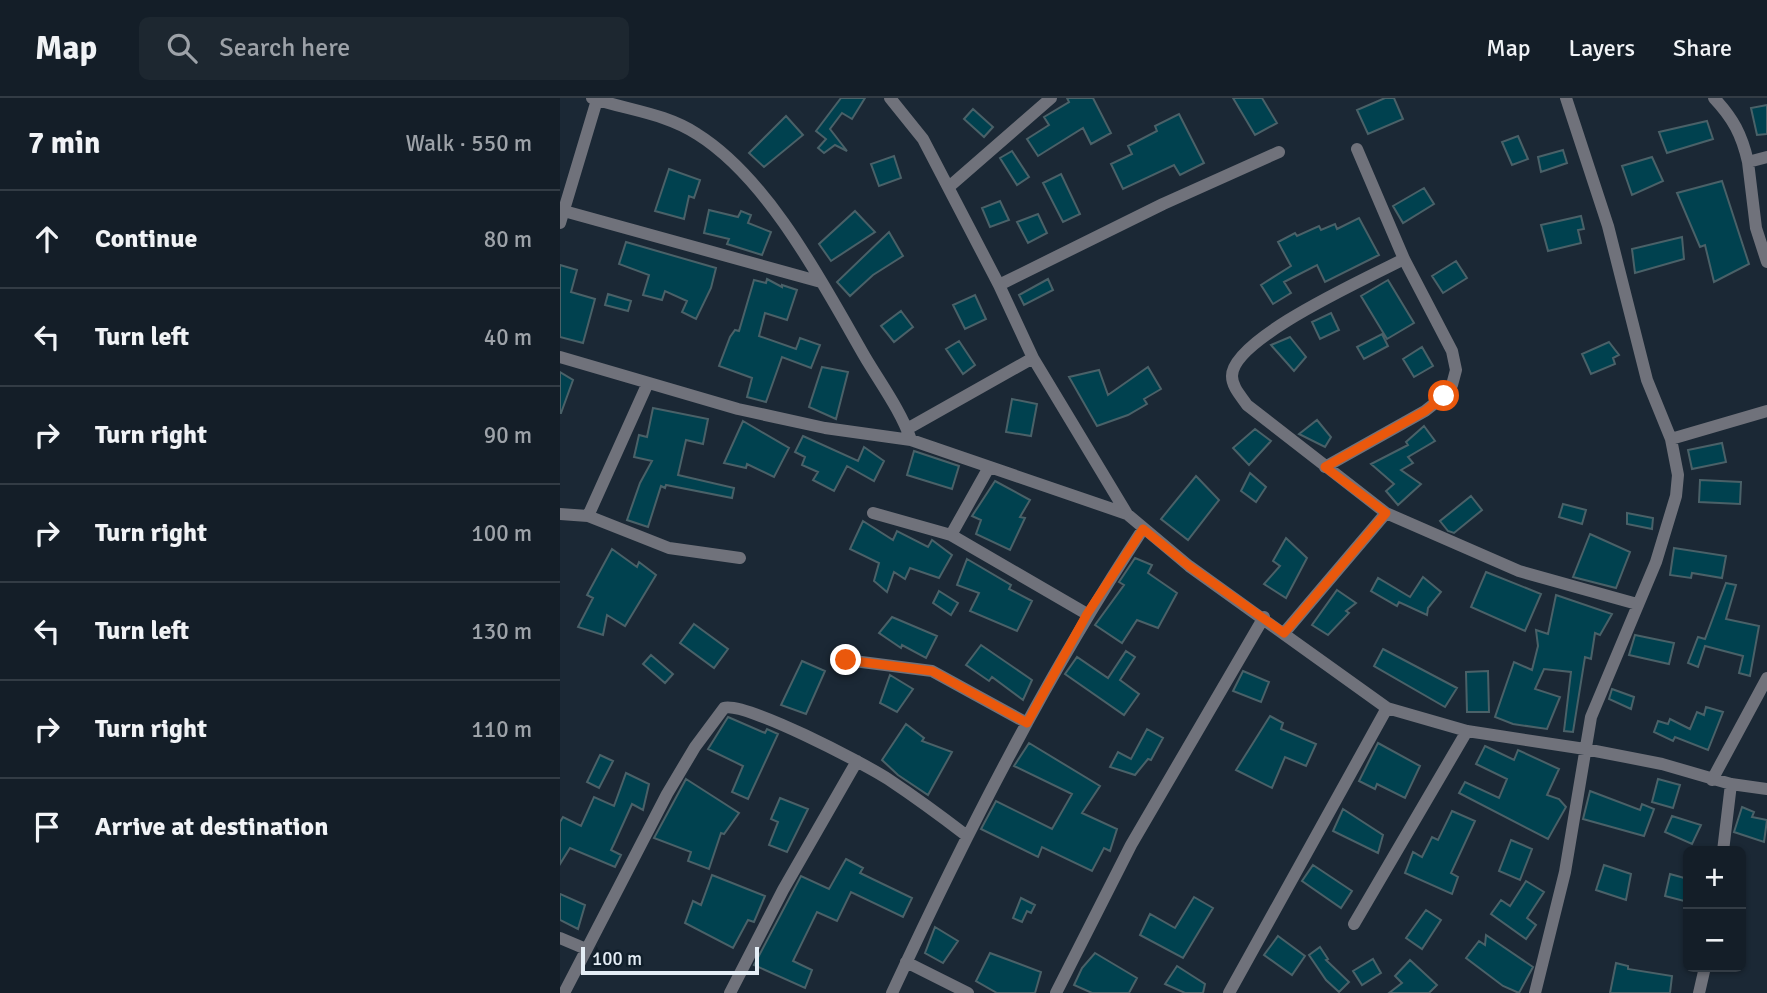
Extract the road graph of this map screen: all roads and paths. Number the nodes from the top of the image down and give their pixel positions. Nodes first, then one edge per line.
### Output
1 (890, 98) edge
2 (1051, 98) edge
3 (1566, 98) edge
4 (1714, 98) edge
5 (594, 99) edge
6 (1357, 149) dead end
7 (1279, 152) dead end
8 (1767, 157) edge
9 (1748, 162) junction
10 (950, 186) junction
11 (562, 217) edge
12 (1404, 259) junction
13 (1767, 262) edge
14 (821, 282) junction
15 (999, 285) junction
16 (560, 357) edge
17 (1033, 358) junction
18 (647, 385) junction
19 (1767, 411) edge
20 (909, 435) junction
21 (1671, 439) junction
22 (1325, 467) junction
23 (988, 469) junction
24 (873, 513) dead end
25 (1386, 513) junction
26 (560, 514) edge
27 (1127, 514) junction
28 (588, 516) junction
29 (1143, 529) junction
30 (951, 535) junction
31 (740, 558) dead end
32 (1637, 604) junction
33 (1087, 614) junction
34 (1264, 617) junction
35 (1284, 633) junction
36 (846, 660) dead end
37 (1767, 678) edge
38 (1387, 708) junction
39 (1027, 723) junction
40 (1467, 731) junction
41 (1585, 749) junction
42 (856, 761) junction
43 (1712, 779) junction
44 (1731, 784) junction
45 (1767, 789) edge
46 (967, 836) junction
47 (1724, 846) edge
48 (1354, 924) dead end
49 (560, 937) edge
50 (586, 950) junction
51 (906, 962) junction
52 (1704, 972) edge
53 (564, 993) edge
54 (730, 993) edge
55 (892, 993) edge
56 (968, 993) edge
57 (1056, 993) edge
58 (1229, 993) edge
59 (1535, 993) edge
60 (1699, 993) edge

1 - 10 street
2 - 10 street
3 - 21 street
4 - 9 street
5 - 11 street
5 - 14 street
6 - 12 street
7 - 15 street
8 - 9 street
9 - 13 street
10 - 15 street
11 - 14 street
12 - 22 street
12 - 22 street
14 - 20 street
15 - 17 street
16 - 18 street
17 - 20 street
17 - 27 street
18 - 20 street
18 - 28 street
19 - 21 street
20 - 23 street
21 - 32 street
22 - 25 street
23 - 27 street
23 - 30 street
24 - 30 street
25 - 32 street
25 - 35 street
26 - 28 street
27 - 29 street
28 - 31 street
29 - 33 street
29 - 34 street
30 - 33 street
32 - 41 street
33 - 39 street
34 - 35 street
34 - 57 street
35 - 38 street
36 - 39 street
37 - 43 street
38 - 40 street
38 - 58 street
39 - 46 street
40 - 41 street
40 - 48 street
41 - 43 street
41 - 59 street
42 - 46 street
42 - 50 street
42 - 54 street
43 - 44 street
44 - 45 street
44 - 47 street
46 - 51 street
49 - 50 street
50 - 53 street
51 - 55 street
51 - 56 street
52 - 60 street

